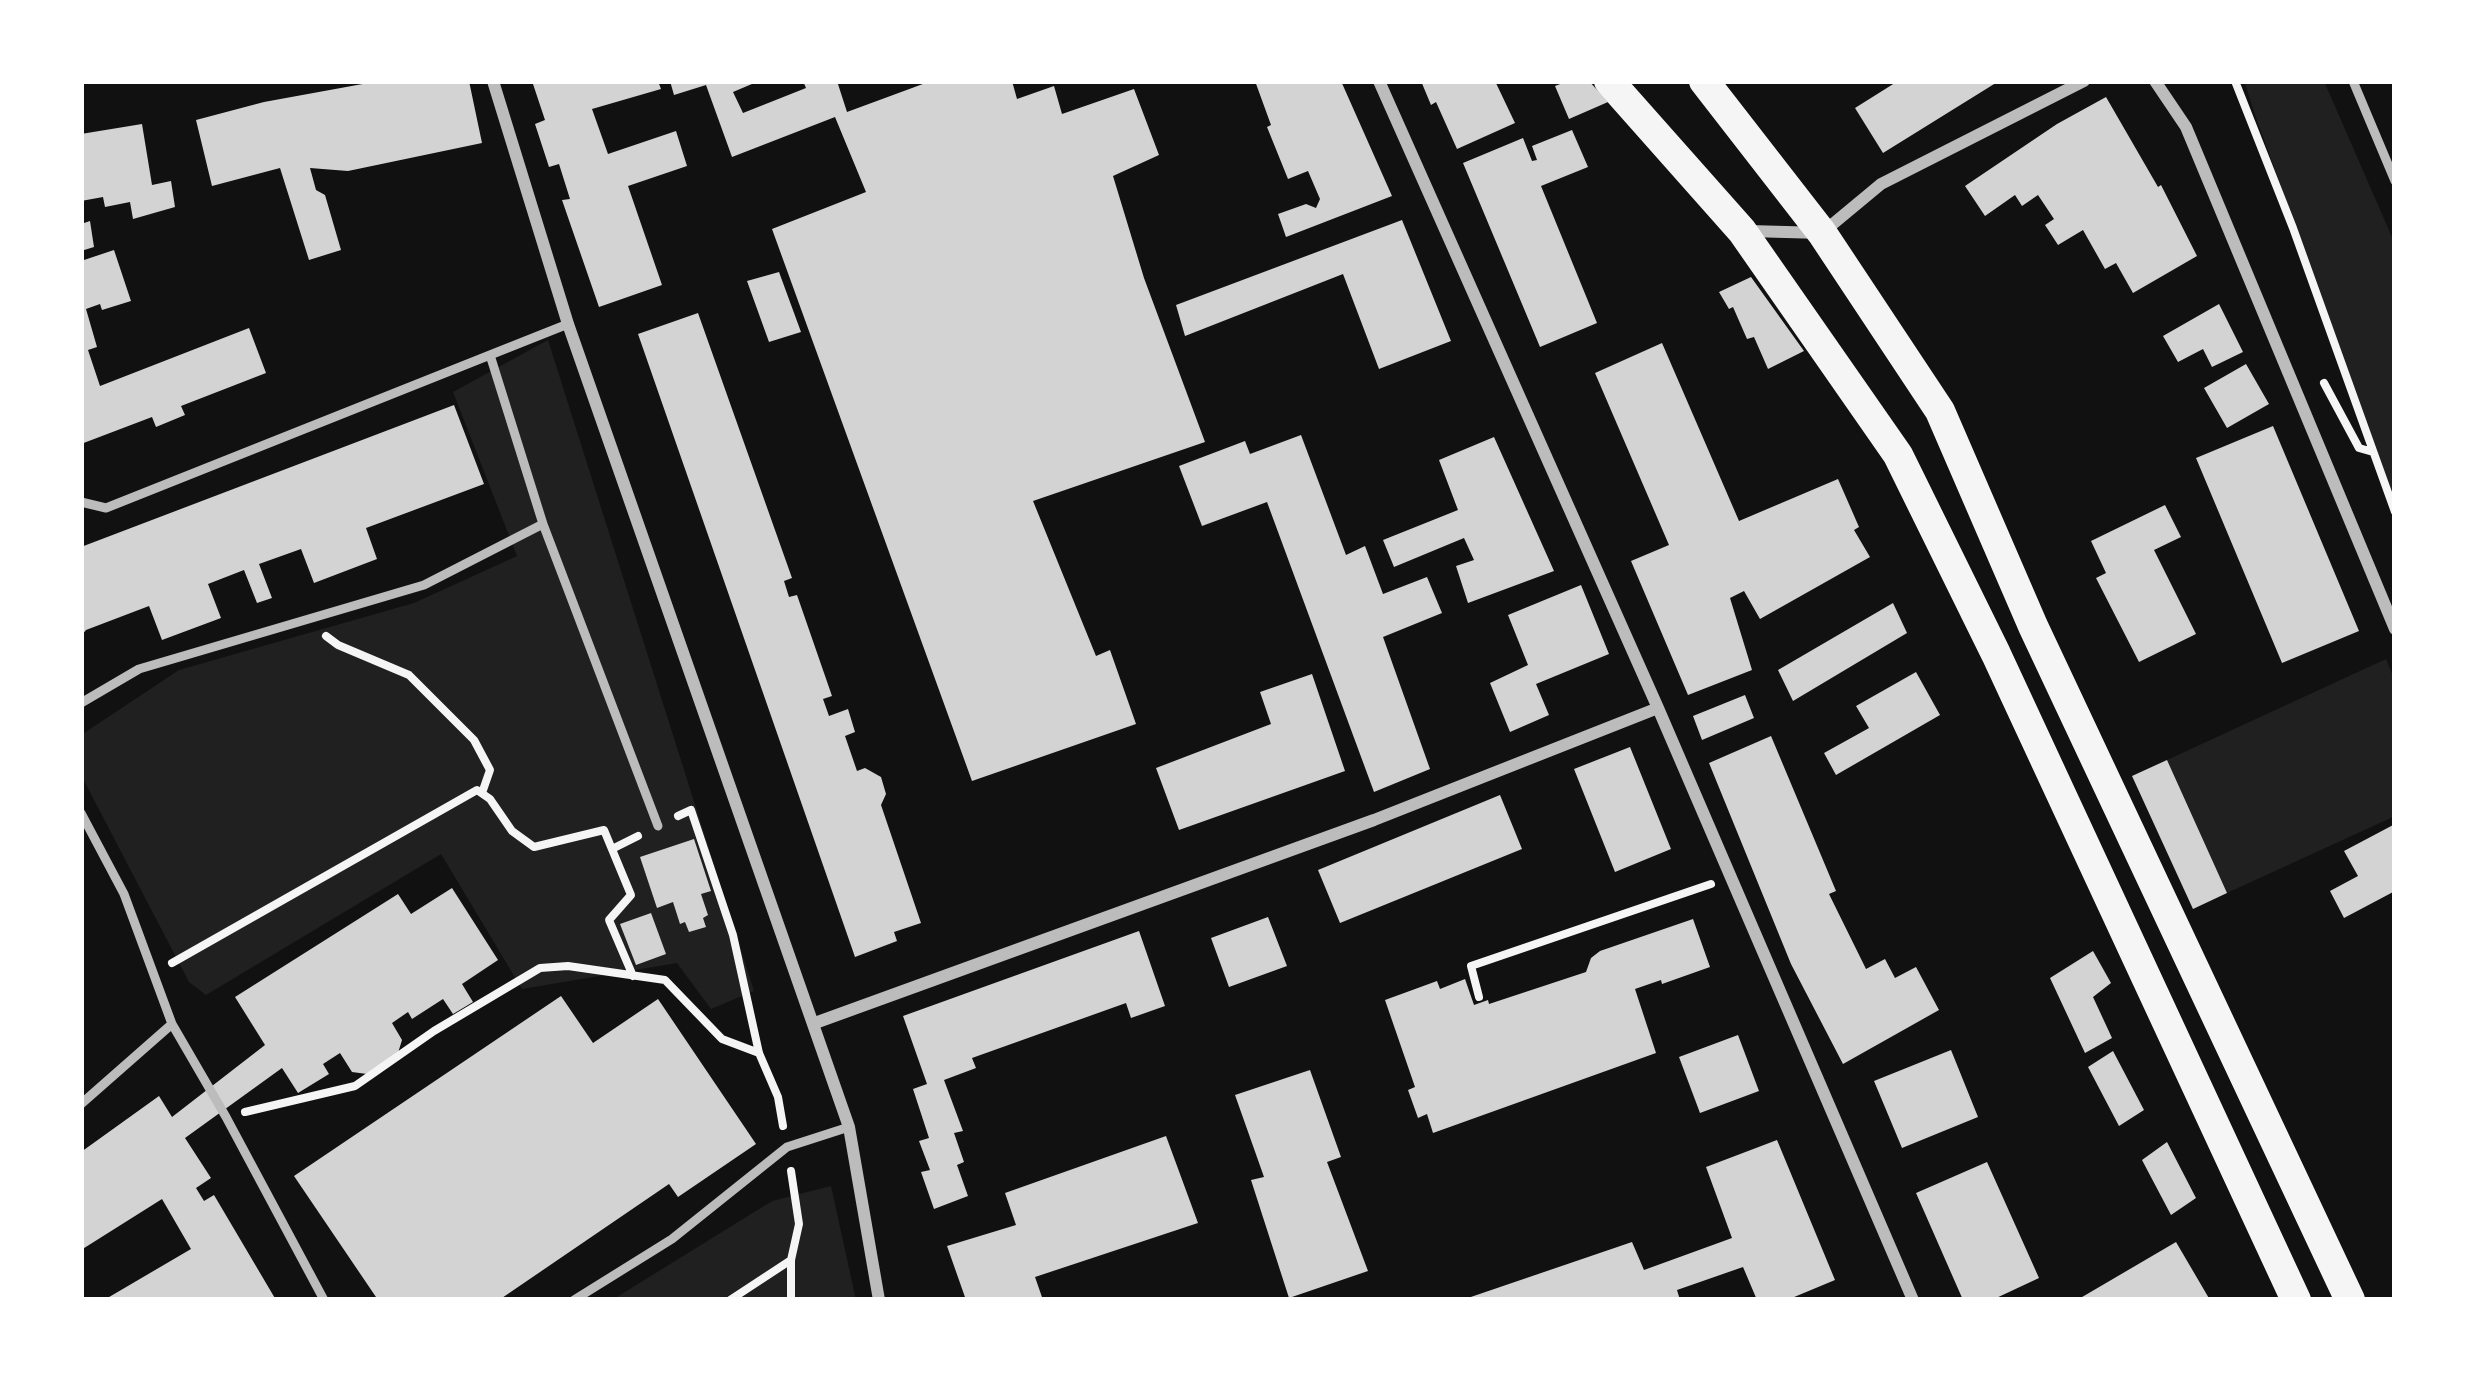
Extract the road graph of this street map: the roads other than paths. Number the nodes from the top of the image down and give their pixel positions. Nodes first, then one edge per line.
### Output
1 (493, 81) edge
2 (1379, 81) edge
3 (1609, 81) edge
4 (1704, 81) edge
5 (2084, 81) edge
6 (2155, 81) edge
7 (2353, 81) edge
8 (2395, 182) edge
9 (1742, 231) junction
10 (1822, 232) junction
11 (568, 324) junction
12 (490, 355) junction
13 (81, 502) edge
14 (543, 524) junction
15 (2395, 629) edge
16 (81, 703) edge
17 (1658, 708) junction
18 (81, 813) edge
19 (658, 826) road end
20 (815, 1023) junction
21 (172, 1024) junction
22 (81, 1104) edge
23 (849, 1127) junction
24 (322, 1296) edge
25 (309, 1300) edge
26 (574, 1300) edge
27 (879, 1300) edge
28 (1913, 1300) edge
29 (2296, 1300) edge
30 (2350, 1300) edge

1 - 11 street
2 - 17 street
3 - 9 main road
4 - 10 main road
5 - 10 street
6 - 15 street
7 - 8 lane
9 - 10 street
9 - 29 main road
10 - 30 main road
11 - 12 lane
11 - 20 street
12 - 13 lane
12 - 14 lane
14 - 16 lane
14 - 19 lane
17 - 20 street
17 - 28 street
18 - 21 lane
20 - 23 street
21 - 22 lane
21 - 24 lane
23 - 26 lane
23 - 27 street
24 - 25 lane

